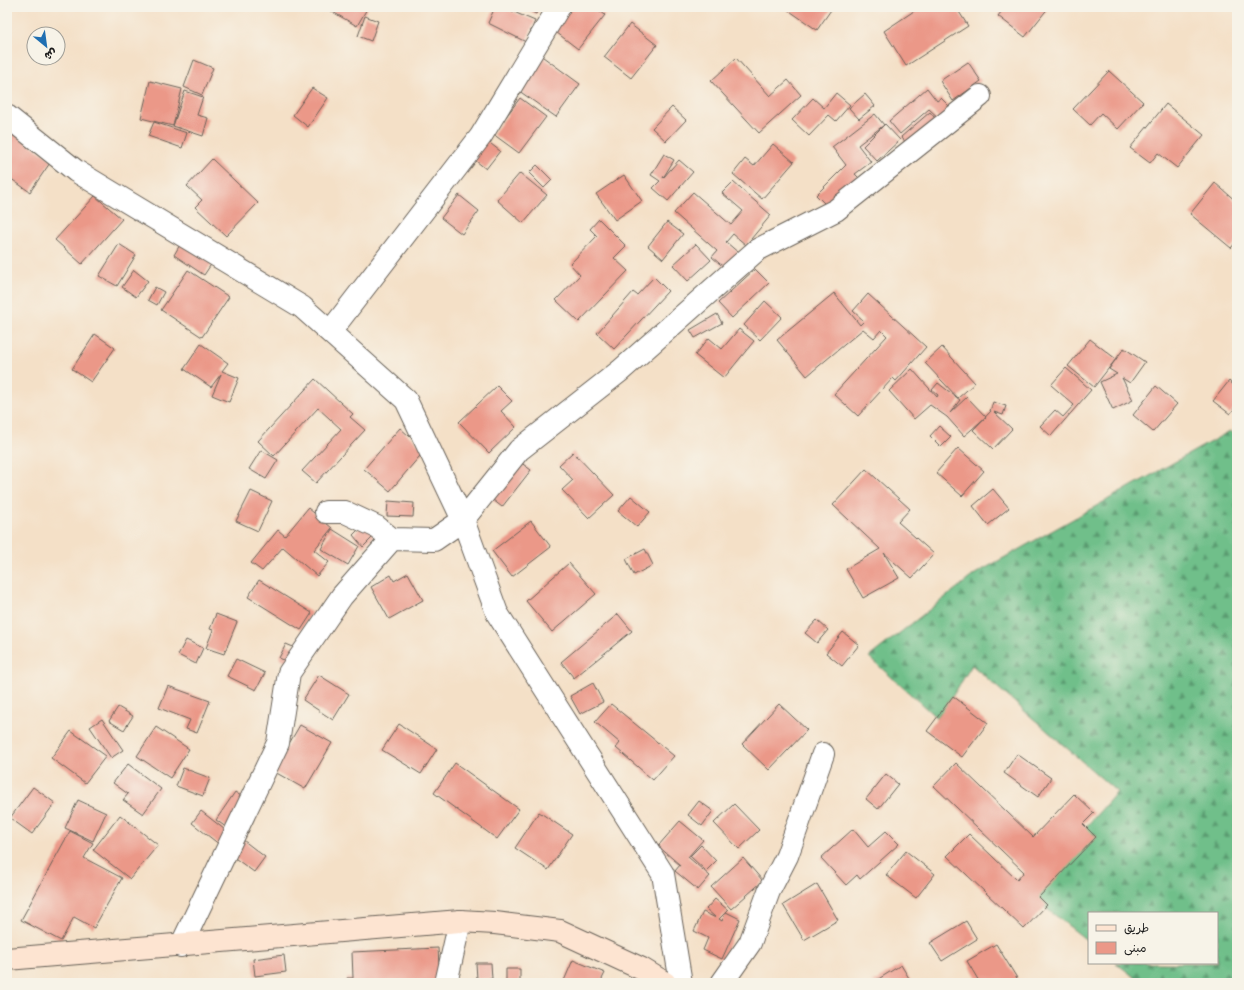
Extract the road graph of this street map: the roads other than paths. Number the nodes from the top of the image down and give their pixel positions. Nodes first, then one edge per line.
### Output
1 (559, 7) edge
2 (980, 96) dead end
3 (7, 116) edge
4 (330, 332) junction
5 (326, 512) dead end
6 (463, 520) junction
7 (392, 539) junction
8 (823, 754) dead end
9 (460, 922) junction
10 (181, 946) junction
11 (7, 959) edge
12 (446, 983) edge
13 (665, 983) edge
14 (681, 983) edge
15 (722, 983) edge

1 - 4 street
2 - 6 street
3 - 4 street
4 - 6 street
5 - 7 street
6 - 7 street
6 - 14 street
7 - 10 street
8 - 15 street
9 - 10 main road
9 - 12 street
9 - 13 main road
10 - 11 main road

